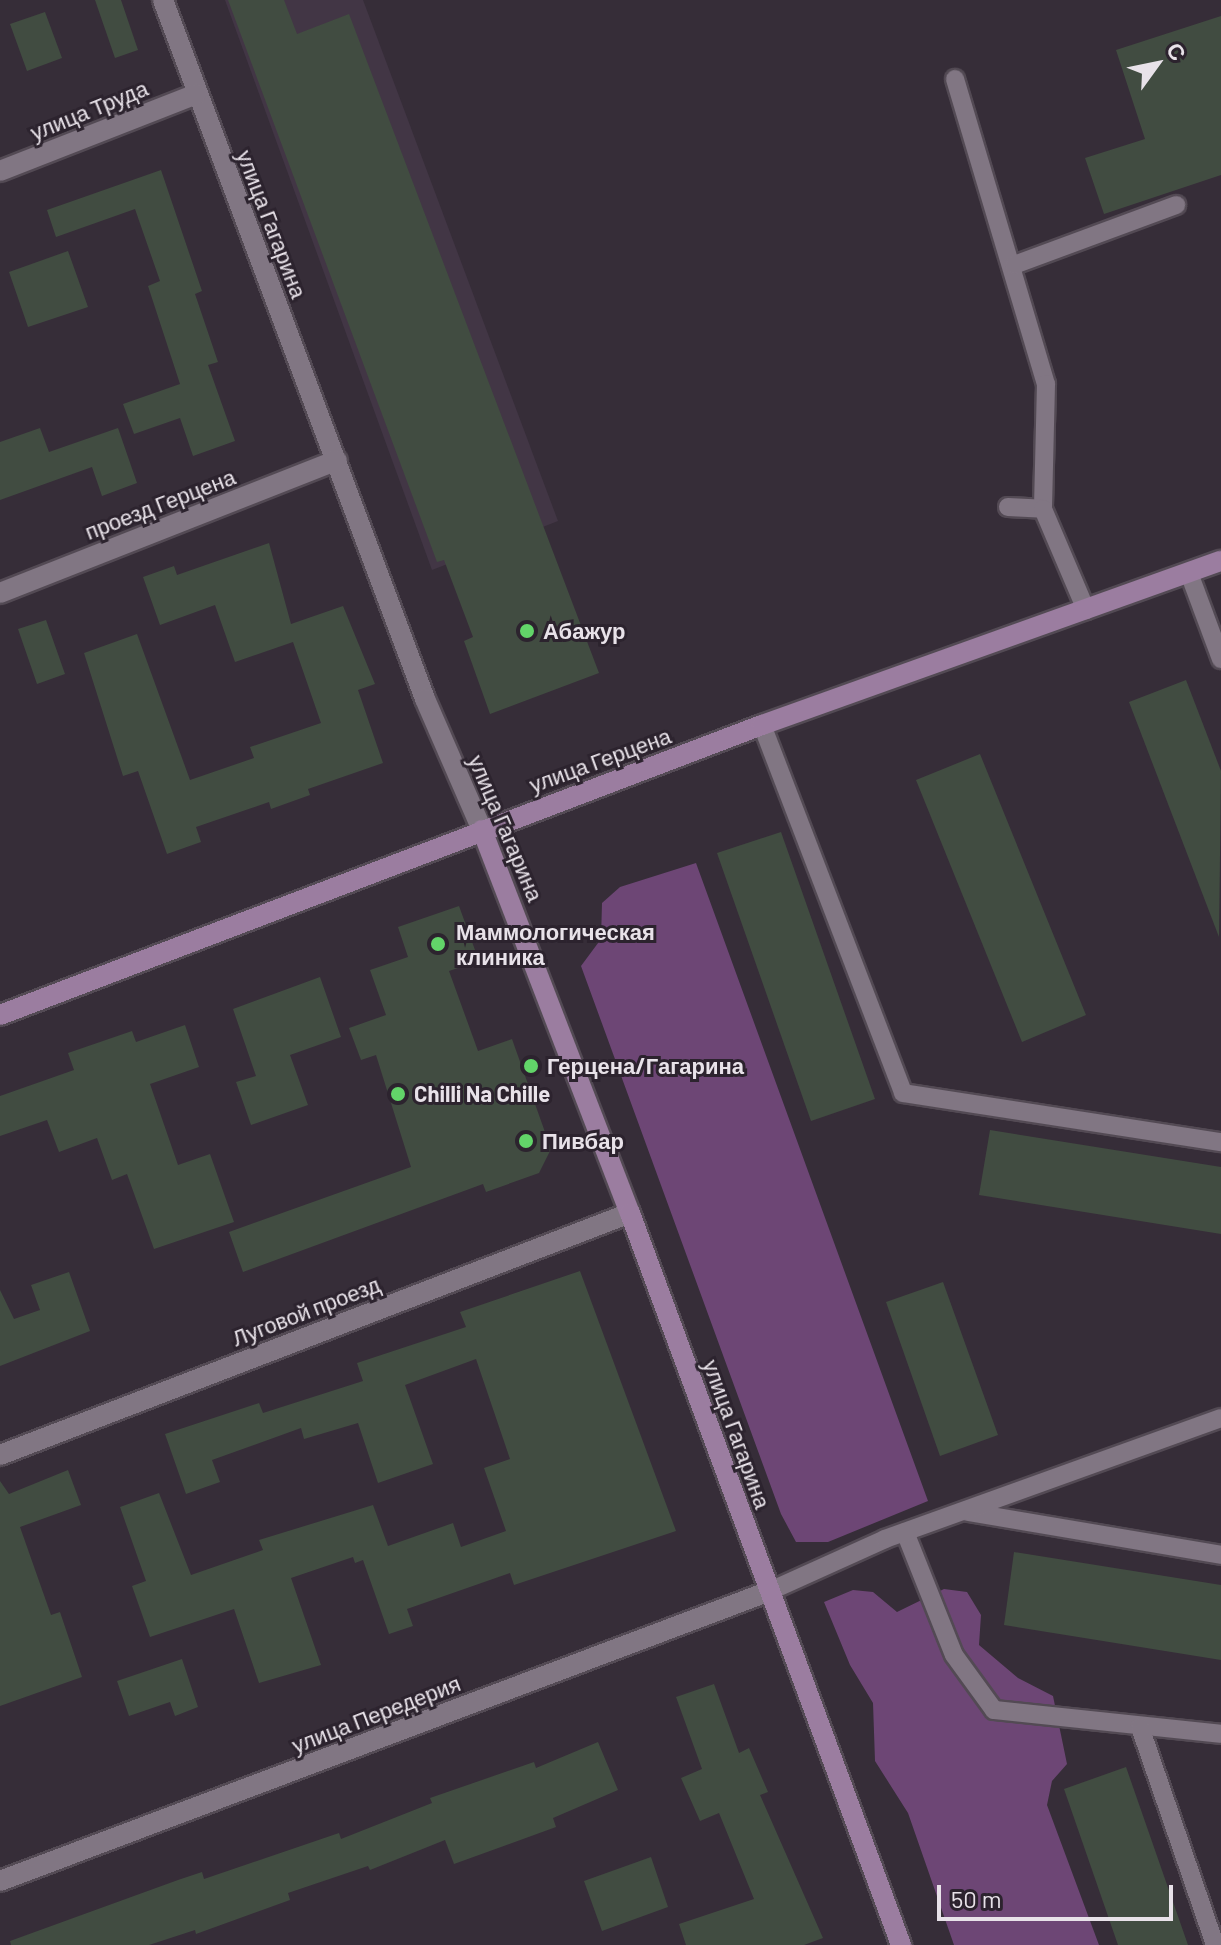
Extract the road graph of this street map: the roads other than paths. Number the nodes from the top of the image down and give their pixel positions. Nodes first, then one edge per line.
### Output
1 (163, 0) edge
2 (955, 79) dead end
3 (196, 94) junction
4 (0, 171) edge
5 (1176, 205) dead end
6 (1014, 265) junction
7 (337, 460) junction
8 (1008, 507) dead end
9 (1043, 509) junction
10 (1221, 561) edge
11 (1189, 573) junction
12 (0, 593) edge
13 (1086, 610) junction
14 (1221, 659) edge
15 (762, 725) junction
16 (482, 830) junction
17 (0, 1015) edge
18 (1221, 1142) edge
19 (630, 1213) junction
20 (1221, 1418) edge
21 (0, 1455) edge
22 (964, 1511) junction
23 (905, 1532) junction
24 (1221, 1555) edge
25 (770, 1591) junction
26 (1140, 1727) junction
27 (1221, 1734) edge
28 (0, 1881) edge
29 (901, 1945) edge
30 (1215, 1945) edge

1 - 3 street, улица Гагарина
2 - 6 lane
3 - 4 street, улица Труда
3 - 7 street, улица Гагарина
5 - 6 lane
6 - 9 lane
7 - 12 street, проезд Герцена
7 - 16 street, улица Гагарина
8 - 9 lane
9 - 13 lane
10 - 11 main road, улица Герцена
11 - 13 main road, улица Герцена
11 - 14 lane
13 - 15 main road, улица Герцена
15 - 16 main road, улица Герцена
15 - 18 lane
16 - 17 main road, улица Герцена
16 - 19 main road, улица Гагарина
19 - 21 street, Луговой проезд
19 - 25 main road, улица Гагарина
20 - 22 lane
22 - 23 lane
22 - 24 lane
23 - 25 lane
23 - 26 lane
25 - 28 street, улица Передерия
25 - 29 main road, улица Гагарина
26 - 27 lane
26 - 30 lane

